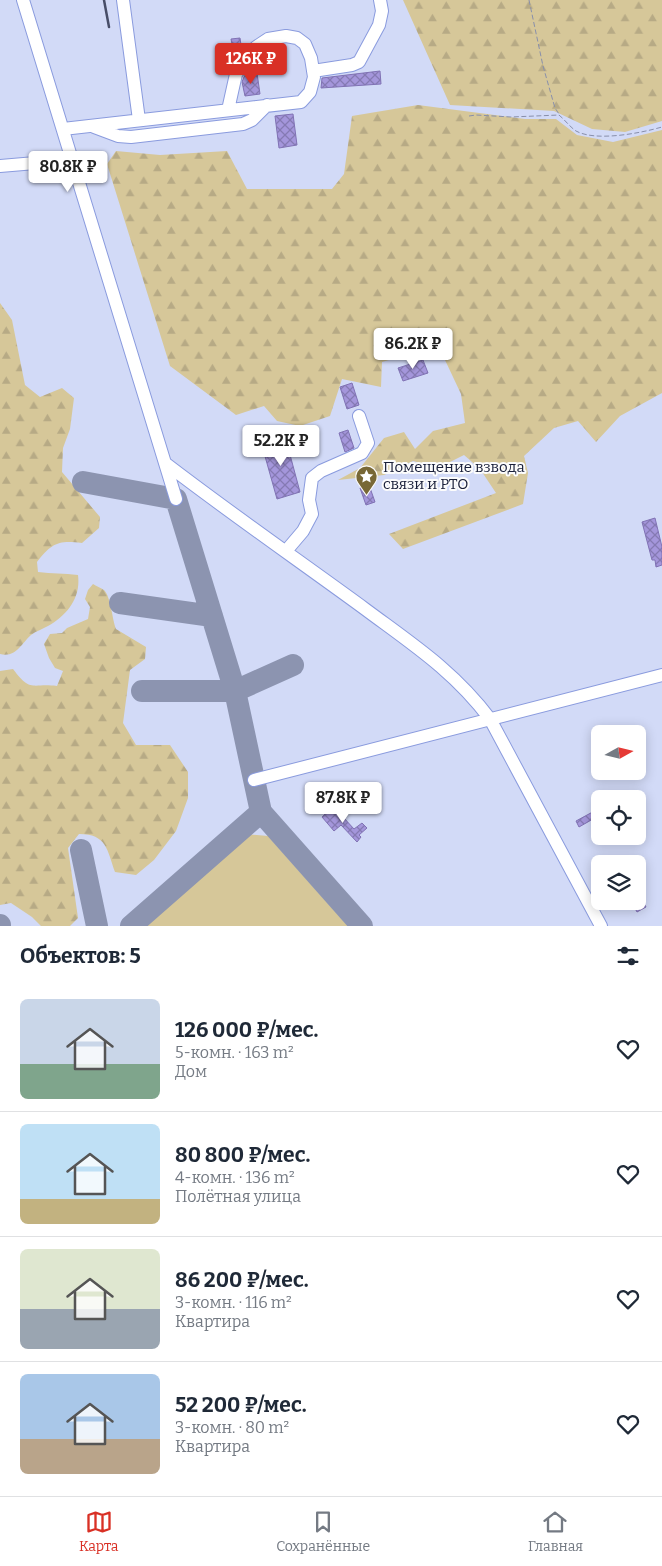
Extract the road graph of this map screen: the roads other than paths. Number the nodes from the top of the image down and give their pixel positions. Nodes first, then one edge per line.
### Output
1 (22, 0) edge
2 (123, 0) edge
3 (380, 0) edge
4 (313, 71) junction
5 (268, 106) junction
6 (228, 110) junction
7 (139, 120) junction
8 (91, 126) junction
9 (63, 129) junction
10 (70, 156) junction
11 (0, 166) edge
12 (359, 416) dead end
13 (165, 463) junction
14 (176, 499) dead end
15 (286, 551) junction
16 (662, 676) edge
17 (490, 719) junction
18 (254, 780) dead end
19 (601, 926) edge

1 - 9 street
2 - 7 street
3 - 4 street
4 - 5 street
4 - 6 street
5 - 6 street
5 - 8 street
6 - 7 street
7 - 8 street
8 - 9 street
9 - 10 street
10 - 11 street
10 - 13 street
12 - 15 street
13 - 14 street
13 - 15 street
15 - 17 street
16 - 17 street
17 - 18 street
17 - 19 street

